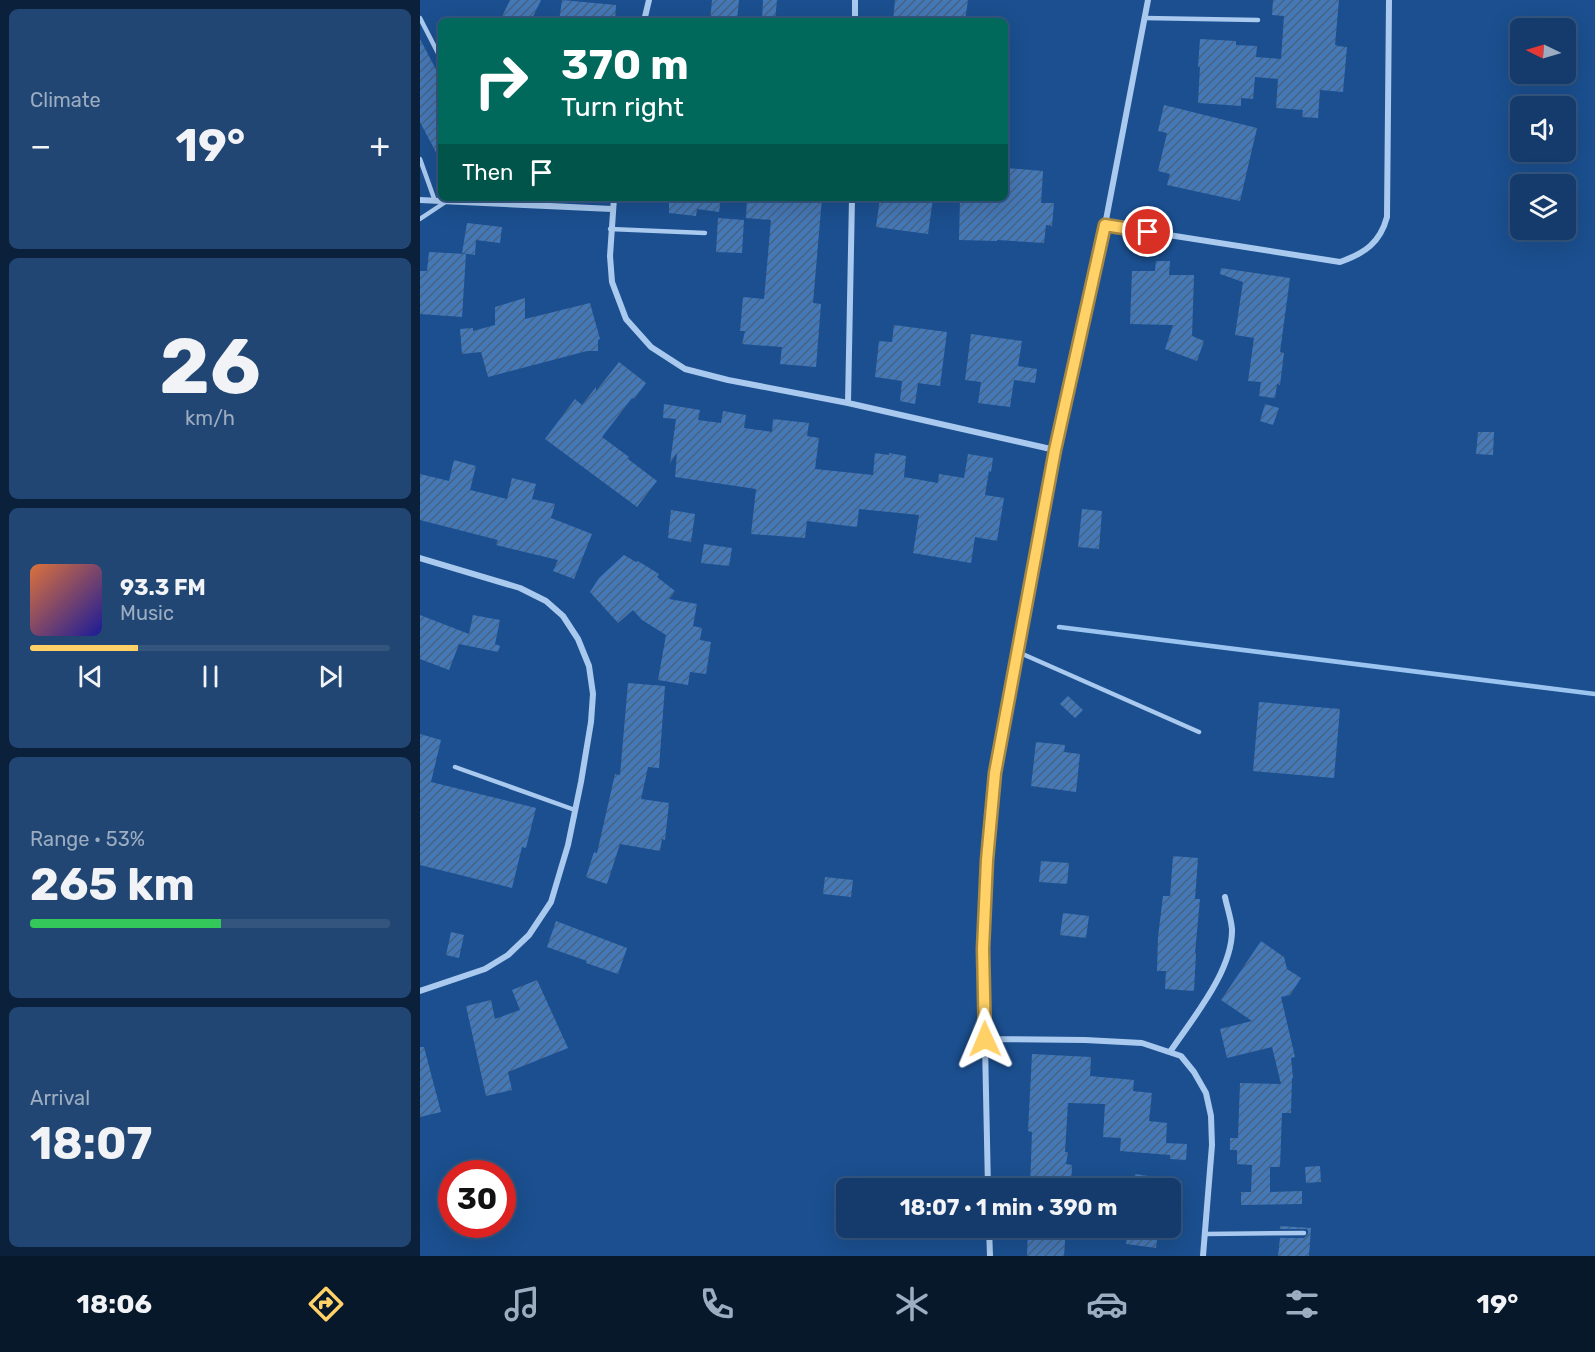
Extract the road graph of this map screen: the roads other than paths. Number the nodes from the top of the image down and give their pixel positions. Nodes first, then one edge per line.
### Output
1 (649, 0) edge
2 (855, 0) edge
3 (1148, 0) edge
4 (1389, 0) edge
5 (420, 18) edge
6 (645, 18) edge
7 (855, 18) edge
8 (1144, 18) junction
9 (1258, 20) dead end
10 (438, 53) edge
11 (420, 159) edge
12 (420, 200) edge
13 (435, 201) junction
14 (447, 201) joint
15 (491, 201) edge
16 (613, 201) edge
17 (852, 201) edge
18 (612, 209) junction
19 (420, 219) edge
20 (1105, 225) junction
21 (610, 229) junction
22 (705, 233) dead end
23 (848, 403) junction
24 (1055, 450) junction
25 (420, 558) edge
26 (1018, 652) junction
27 (1199, 732) dead end
28 (455, 767) dead end
29 (575, 810) junction
30 (1225, 897) dead end
31 (420, 991) edge
32 (985, 1039) junction
33 (1170, 1052) junction
34 (988, 1178) edge
35 (1304, 1233) dead end
36 (1205, 1234) junction
37 (989, 1238) edge
38 (990, 1256) edge
39 (1203, 1256) edge

1 - 6 street
2 - 7 street
3 - 8 street
4 - 20 street
5 - 10 lane
8 - 9 lane
8 - 20 street
11 - 13 lane
12 - 13 street
13 - 14 street
14 - 19 lane
15 - 18 street
16 - 18 street
17 - 23 street
18 - 21 street
20 - 24 street
21 - 22 lane
21 - 23 street
23 - 24 street
24 - 26 street
25 - 29 street
26 - 27 lane
26 - 32 street
28 - 29 lane
29 - 31 street
30 - 33 street
32 - 33 street
32 - 34 street
33 - 36 street
35 - 36 lane
36 - 39 street
37 - 38 street

